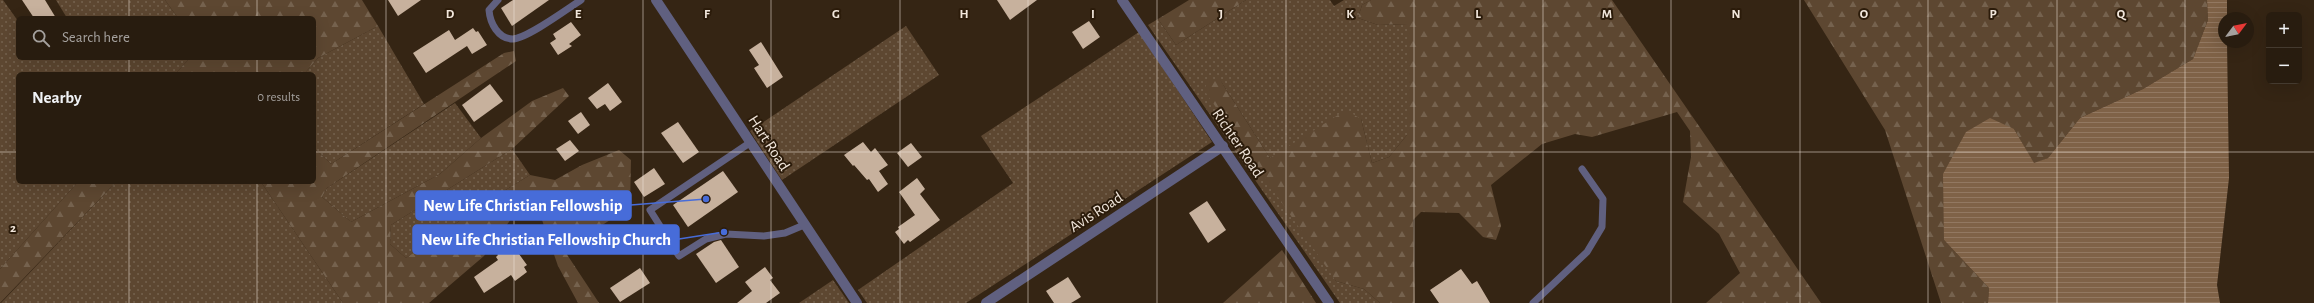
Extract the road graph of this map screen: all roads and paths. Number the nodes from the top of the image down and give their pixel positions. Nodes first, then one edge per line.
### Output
1 (498, 0) edge
2 (581, 0) edge
3 (656, 0) edge
4 (1122, 0) edge
5 (751, 142) junction
6 (1223, 146) junction
7 (1582, 169) dead end
8 (804, 225) junction
9 (856, 303) edge
10 (986, 303) edge
11 (1329, 303) edge
12 (1532, 303) edge

1 - 2 lane
3 - 5 street, Hart Road
4 - 6 street, Richter Road
5 - 8 street, Hart Road
5 - 8 lane
6 - 10 street, Avis Road
6 - 11 street, Richter Road
7 - 12 lane
8 - 9 street, Hart Road

